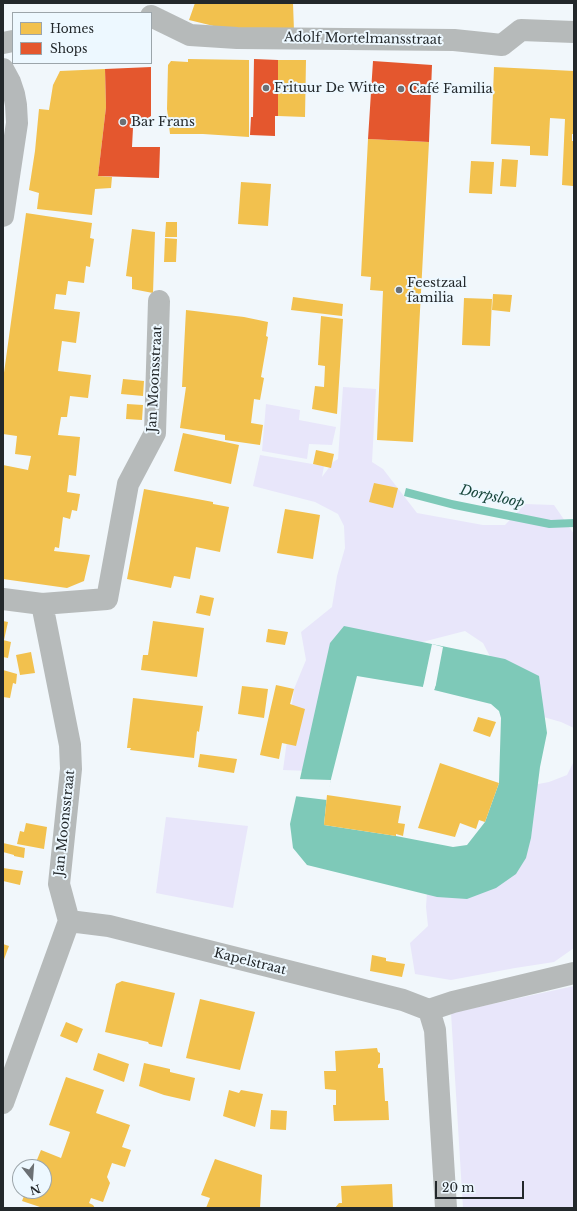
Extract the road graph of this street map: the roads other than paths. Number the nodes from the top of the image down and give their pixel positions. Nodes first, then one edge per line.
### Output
1 (152, 15) edge
2 (574, 32) edge
3 (3, 69) edge
4 (3, 216) edge
5 (159, 301) dead end
6 (3, 599) edge
7 (42, 604) junction
8 (70, 921) junction
9 (574, 973) edge
10 (429, 1010) junction
11 (3, 1103) edge
12 (446, 1208) edge

1 - 2 street, Adolf Mortelmansstraat
3 - 4 street
5 - 7 street, Jan Moonsstraat
6 - 7 street, Jan Moonsstraat
7 - 8 street, Jan Moonsstraat
8 - 10 street, Kapelstraat
8 - 11 street
9 - 10 street
10 - 12 street

